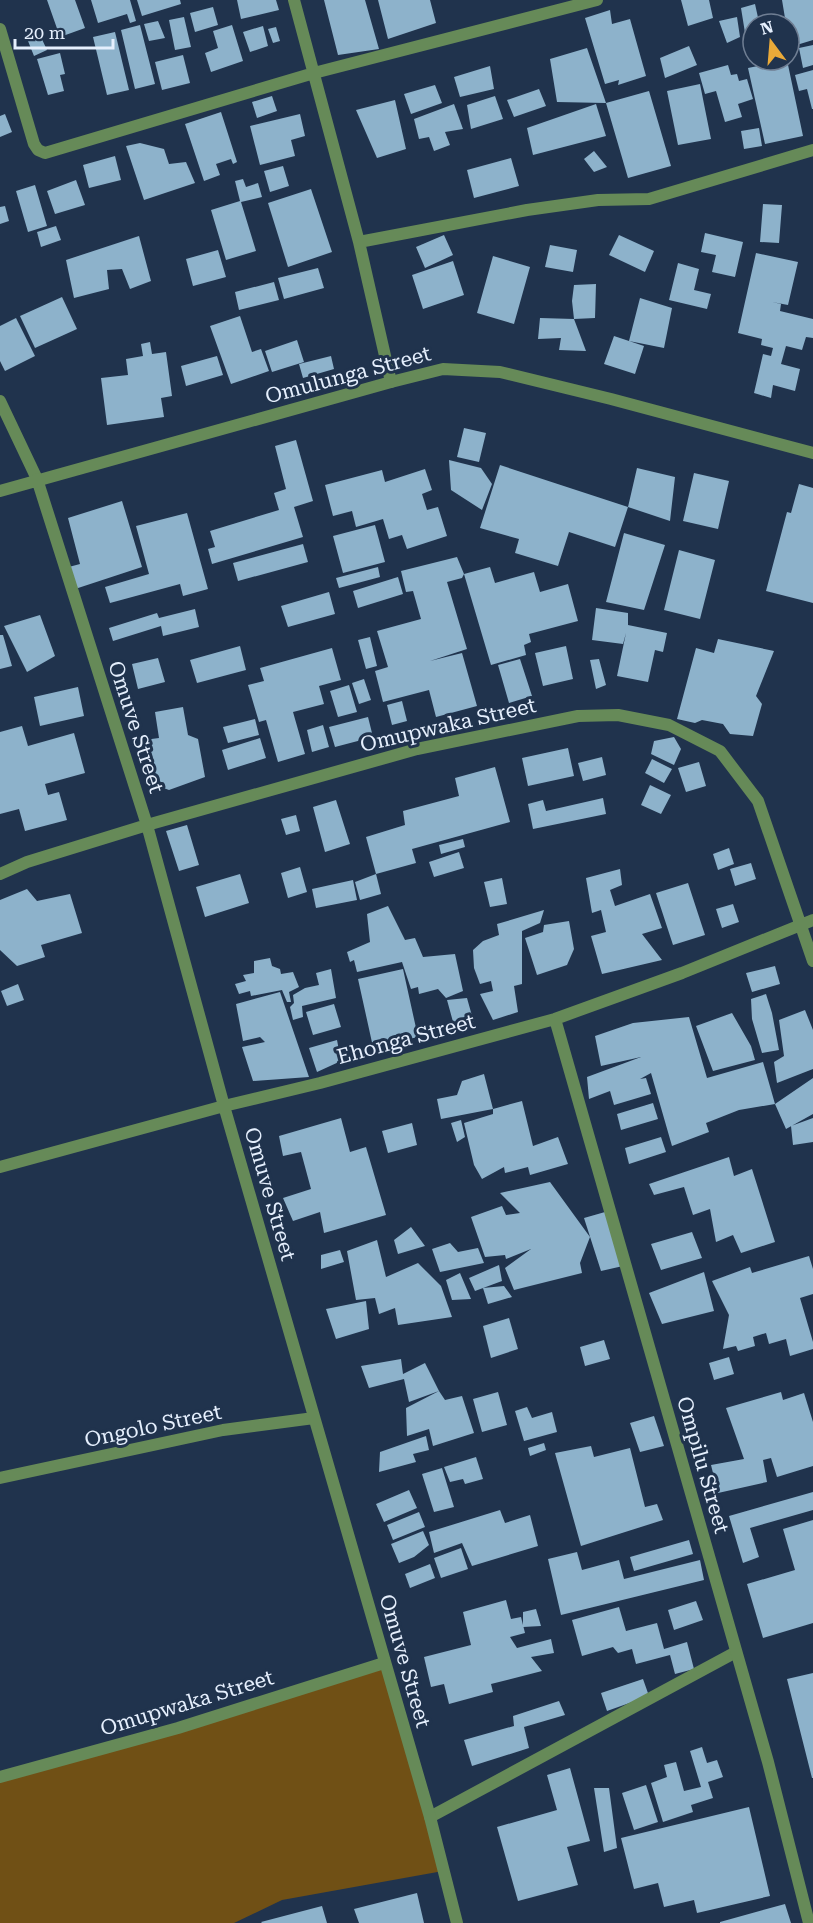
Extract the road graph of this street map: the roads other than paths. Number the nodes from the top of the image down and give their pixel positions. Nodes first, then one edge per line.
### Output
1 (294, 0) edge
2 (597, 0) edge
3 (0, 29) edge
4 (314, 73) junction
5 (813, 150) edge
6 (359, 242) junction
7 (390, 382) junction
8 (0, 401) edge
9 (813, 453) edge
10 (37, 479) junction
11 (0, 491) edge
12 (147, 825) junction
13 (0, 874) edge
14 (813, 920) edge
15 (800, 924) junction
16 (813, 961) edge
17 (555, 1019) junction
18 (224, 1106) junction
19 (0, 1167) edge
20 (314, 1418) junction
21 (0, 1478) edge
22 (736, 1652) junction
23 (384, 1663) junction
24 (0, 1777) edge
25 (430, 1817) junction
26 (457, 1923) edge
27 (809, 1923) edge

1 - 4 street
2 - 4 street
3 - 4 street
4 - 6 street
5 - 6 street
6 - 7 street
7 - 9 street, Omulunga Street
7 - 10 street, Omulunga Street
8 - 10 street, Omuve Street
10 - 11 street, Omulunga Street
10 - 12 street, Omuve Street
12 - 13 street, Omupwaka Street
12 - 15 street, Omupwaka Street
12 - 18 street, Omuve Street
14 - 15 street, Ehonga Street
15 - 16 street, Omupwaka Street
15 - 17 street, Ehonga Street
17 - 18 street, Ehonga Street
17 - 22 street, Ompilu Street
18 - 19 street, Ehonga Street
18 - 20 street, Omuve Street
20 - 21 street, Ongolo Street
20 - 23 street, Omuve Street
22 - 25 street
22 - 27 street, Ompilu Street
23 - 24 street, Omupwaka Street
23 - 25 street, Omuve Street
25 - 26 street, Omuve Street

